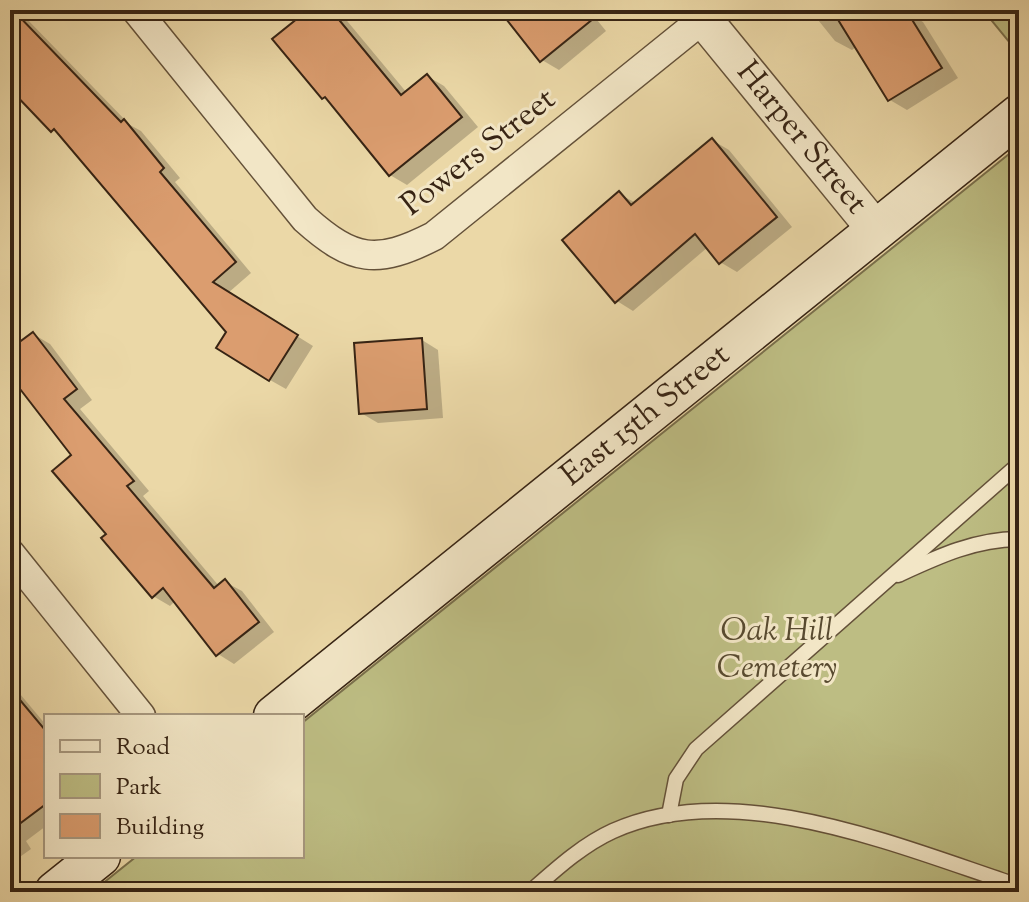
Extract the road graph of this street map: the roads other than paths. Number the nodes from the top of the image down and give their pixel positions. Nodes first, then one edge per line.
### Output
1 (136, 10) edge
2 (700, 14) edge
3 (1019, 115) edge
4 (876, 230) junction
5 (1019, 464) edge
6 (1019, 539) edge
7 (10, 553) edge
8 (882, 583) junction
9 (139, 714) edge
10 (276, 714) edge
11 (669, 815) junction
12 (98, 858) edge
13 (1019, 886) edge
14 (55, 892) edge
15 (530, 892) edge

1 - 2 street, Powers Street
2 - 4 street, Harper Street
3 - 4 main road, East 15th Street
4 - 10 main road, East 15th Street
5 - 8 lane
6 - 8 lane
7 - 9 street
8 - 11 lane
11 - 13 lane
11 - 15 lane
12 - 14 main road

